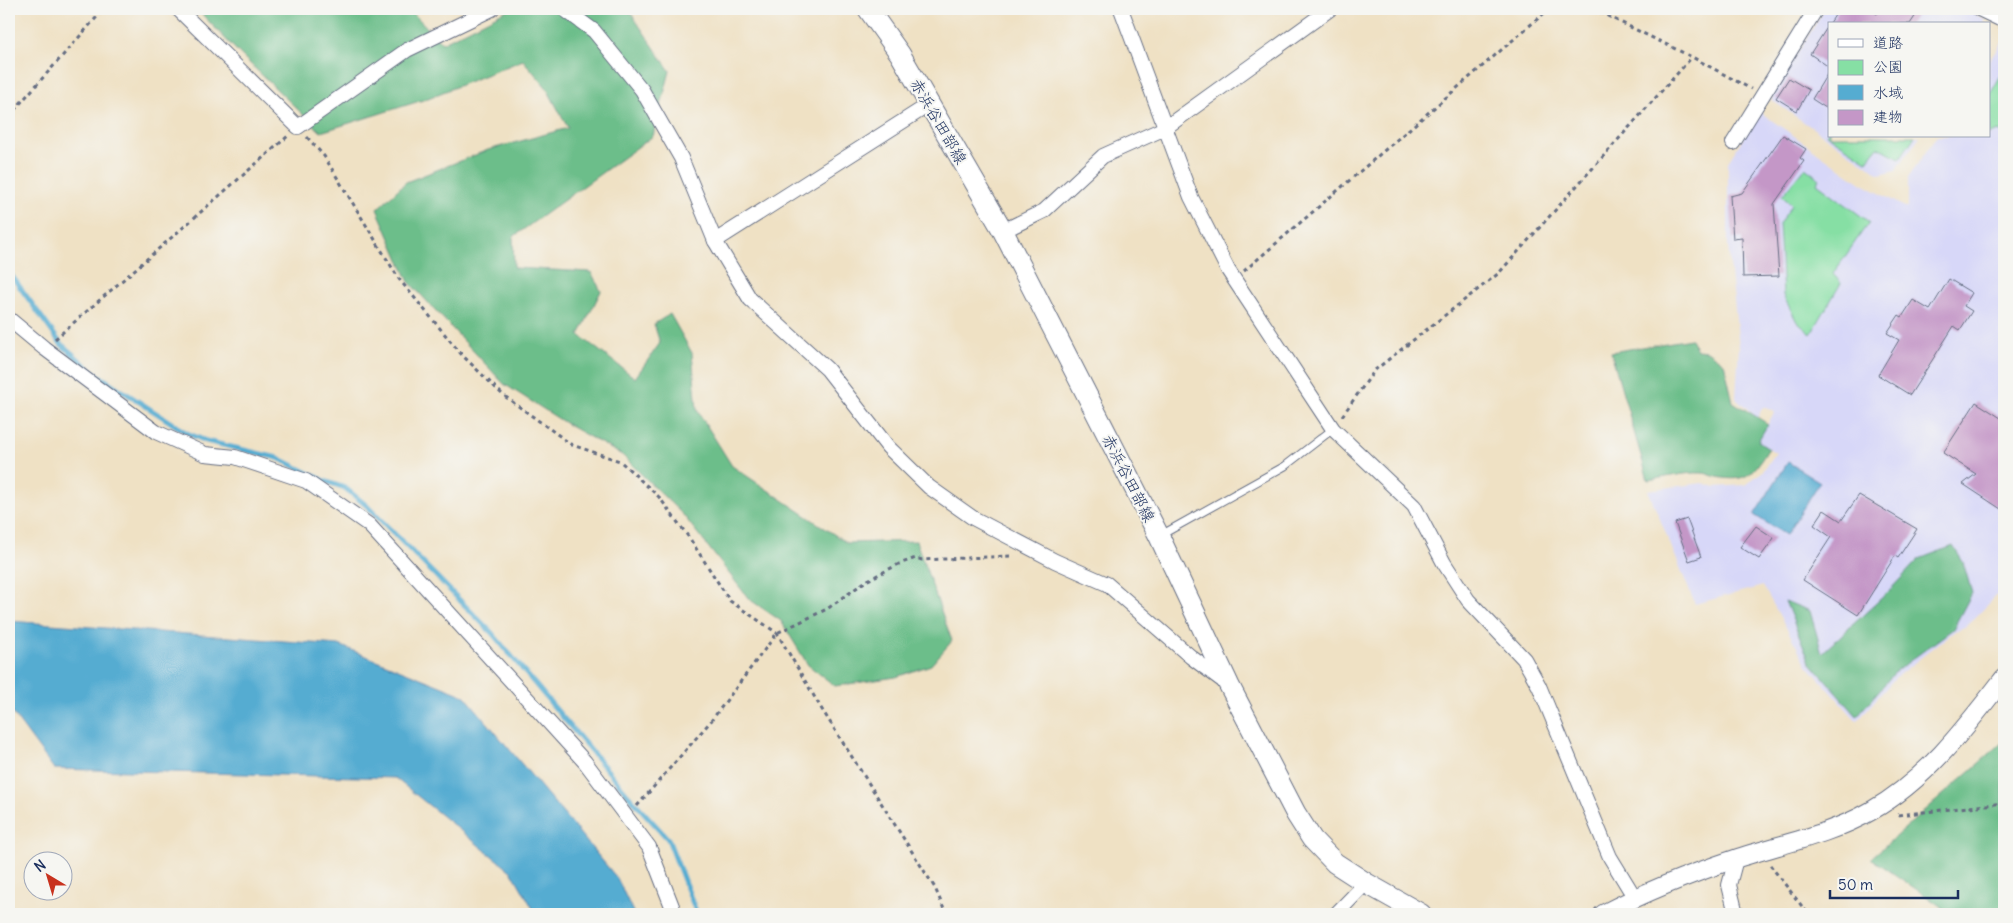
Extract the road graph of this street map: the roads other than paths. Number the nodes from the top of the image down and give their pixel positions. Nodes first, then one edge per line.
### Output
1 (178, 9) edge
2 (492, 9) edge
3 (564, 9) edge
4 (868, 9) edge
5 (1121, 9) edge
6 (1330, 9) edge
7 (1816, 9) edge
8 (1979, 9) edge
9 (2004, 21) edge
10 (930, 104) junction
11 (1165, 128) junction
12 (1733, 143) dead end
13 (1003, 231) junction
14 (715, 242) junction
15 (9, 319) edge
16 (1333, 429) junction
17 (1159, 536) junction
18 (2004, 678) edge
19 (1229, 685) junction
20 (1736, 859) junction
21 (1366, 884) junction
22 (1635, 898) junction
23 (675, 914) edge
24 (1336, 914) edge
25 (1421, 914) edge
26 (1603, 914) edge
27 (1736, 914) edge

1 - 2 street
3 - 14 street
4 - 10 main road, 赤浜谷田部線
5 - 11 street
6 - 11 street
7 - 12 street
8 - 9 street
10 - 13 main road, 赤浜谷田部線
10 - 14 street
11 - 13 street
11 - 16 street
13 - 17 main road, 赤浜谷田部線
14 - 19 street
15 - 23 street
16 - 17 lane
16 - 22 street
17 - 19 main road, 赤浜谷田部線
18 - 20 street
19 - 21 main road, 赤浜谷田部線
20 - 22 street
20 - 27 street
21 - 24 street
21 - 25 main road, 赤浜谷田部線
22 - 26 street

